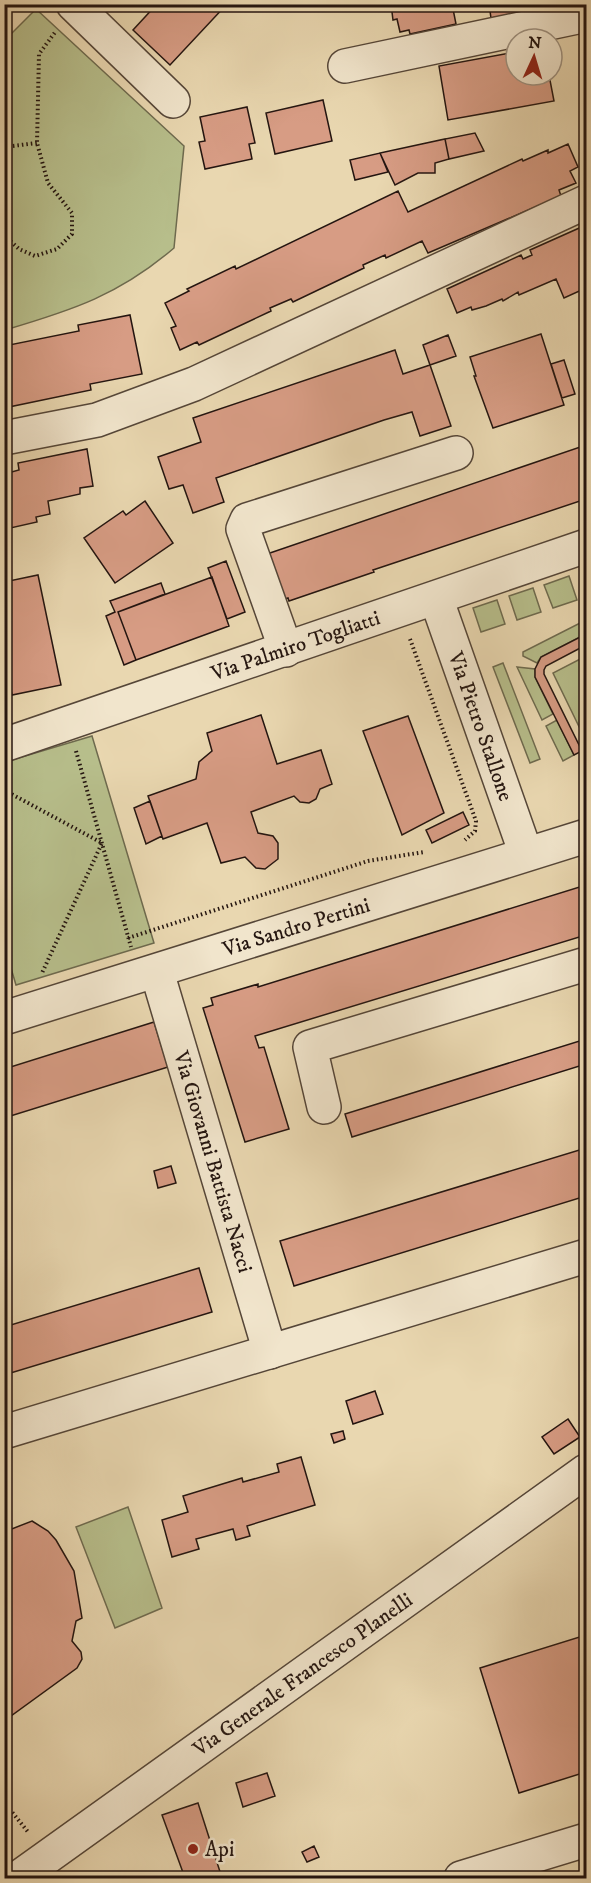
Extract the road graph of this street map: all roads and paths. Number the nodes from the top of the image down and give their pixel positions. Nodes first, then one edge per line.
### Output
1 (76, 7) edge
2 (583, 17) edge
3 (345, 66) dead end
4 (173, 101) dead end
5 (37, 143) junction
6 (4, 147) edge
7 (586, 202) edge
8 (4, 235) edge
9 (4, 438) edge
10 (456, 453) dead end
11 (586, 546) edge
12 (436, 598) junction
13 (408, 636) dead end
14 (286, 650) junction
15 (69, 725) junction
16 (4, 745) edge
17 (4, 790) edge
18 (586, 836) edge
19 (102, 843) junction
20 (456, 844) dead end
21 (426, 852) dead end
22 (526, 854) junction
23 (128, 938) junction
24 (586, 964) edge
25 (148, 975) junction
26 (14, 1015) edge
27 (324, 1107) dead end
28 (586, 1256) edge
29 (270, 1352) junction
30 (4, 1432) edge
31 (586, 1471) edge
32 (4, 1802) edge
33 (586, 1840) edge
34 (59, 1866) edge
35 (18, 1878) edge
36 (461, 1878) edge

1 - 4 street
1 - 5 path
2 - 3 street
5 - 6 path
5 - 8 path
7 - 9 street
10 - 14 street
11 - 12 street, Via Palmiro Togliatti
12 - 14 street, Via Palmiro Togliatti
12 - 22 street, Via Pietro Stallone
13 - 20 path
14 - 15 street, Via Palmiro Togliatti
15 - 16 street, Via Palmiro Togliatti
15 - 19 path
17 - 19 path
18 - 22 street, Via Sandro Pertini
19 - 23 path
19 - 26 path
21 - 23 path
22 - 25 street, Via Sandro Pertini
23 - 25 path
24 - 27 street
25 - 26 street, Via Sandro Pertini
25 - 29 street, Via Giovanni Battista Nacci
28 - 29 street
29 - 30 street
31 - 34 street, Via Generale Francesco Planelli
32 - 34 path
33 - 36 street
34 - 35 street, Via Generale Francesco Planelli

